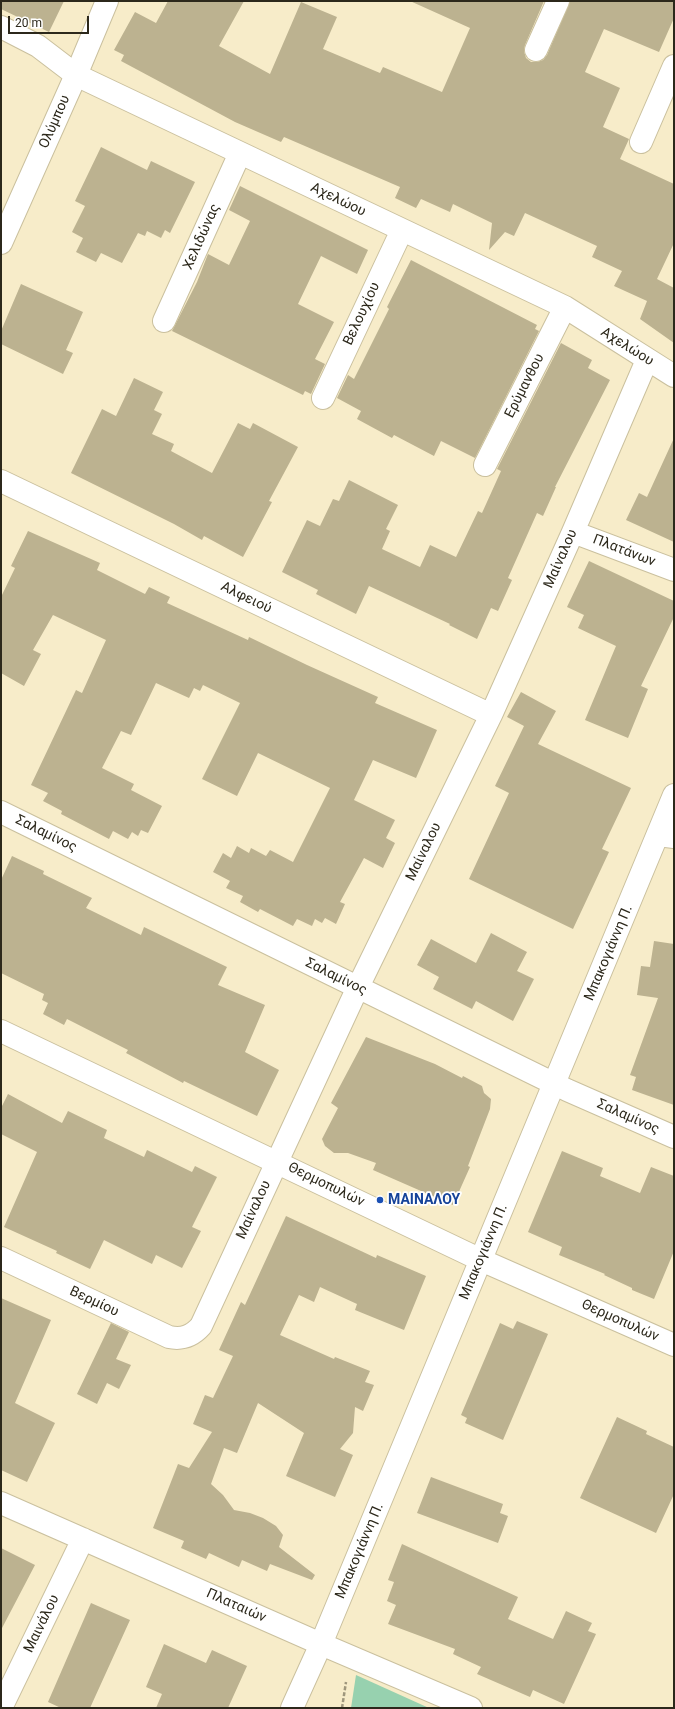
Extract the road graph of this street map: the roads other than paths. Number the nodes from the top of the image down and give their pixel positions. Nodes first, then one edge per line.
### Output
1 (107, 1) edge
2 (558, 1) edge
3 (1, 27) edge
4 (536, 50) dead end
5 (674, 66) edge
6 (76, 74) junction
7 (641, 142) dead end
8 (240, 153) junction
9 (402, 230) junction
10 (1, 243) edge
11 (565, 307) junction
12 (164, 321) dead end
13 (647, 360) junction
14 (674, 376) edge
15 (323, 398) dead end
16 (485, 465) dead end
17 (1, 481) edge
18 (573, 532) junction
19 (674, 570) edge
20 (491, 715) junction
21 (674, 795) edge
22 (1, 812) edge
23 (666, 836) edge
24 (358, 987) junction
25 (1, 1031) edge
26 (554, 1084) junction
27 (674, 1137) edge
28 (277, 1162) junction
29 (1, 1258) edge
30 (481, 1260) junction
31 (188, 1337) joint
32 (674, 1345) edge
33 (1, 1503) edge
34 (83, 1539) junction
35 (321, 1644) junction
36 (2, 1706) edge
37 (292, 1708) edge
38 (471, 1708) edge

1 - 6 street, Ολύμπου
2 - 4 street
3 - 6 street, Αχελώου
5 - 7 street
6 - 8 street, Αχελώου
6 - 10 street, Ολύμπου
8 - 9 street, Αχελώου
8 - 12 street, Χελιδώνας
9 - 11 street, Αχελώου
9 - 15 street, Βελουχίου
11 - 13 street, Αχελώου
11 - 16 street, Ερύμανθου
13 - 14 street, Αχελώου
13 - 18 street, Μαίναλου
17 - 20 street, Αλφειού
18 - 19 street, Πλατάνων
18 - 20 street, Μαίναλου
20 - 24 street, Μαίναλου
21 - 23 street, Μπακογιάννη Π.
22 - 24 street, Σαλαμίνος
23 - 26 street, Μπακογιάννη Π.
24 - 26 street, Σαλαμίνος
24 - 28 street, Μαίναλου
25 - 28 street, Θερμοπυλών
26 - 27 street, Σαλαμίνος
26 - 30 street, Μπακογιάννη Π.
28 - 30 street, Θερμοπυλών
28 - 31 street, Μαίναλου
29 - 31 street, Βερμίου
30 - 32 street, Θερμοπυλών
30 - 35 street, Μπακογιάννη Π.
33 - 34 street, Πλαταιών
34 - 35 street, Πλαταιών
34 - 36 street, Μαινάλου
35 - 37 street, Μπακογιάννη Π.
35 - 38 street, Πλαταιών

